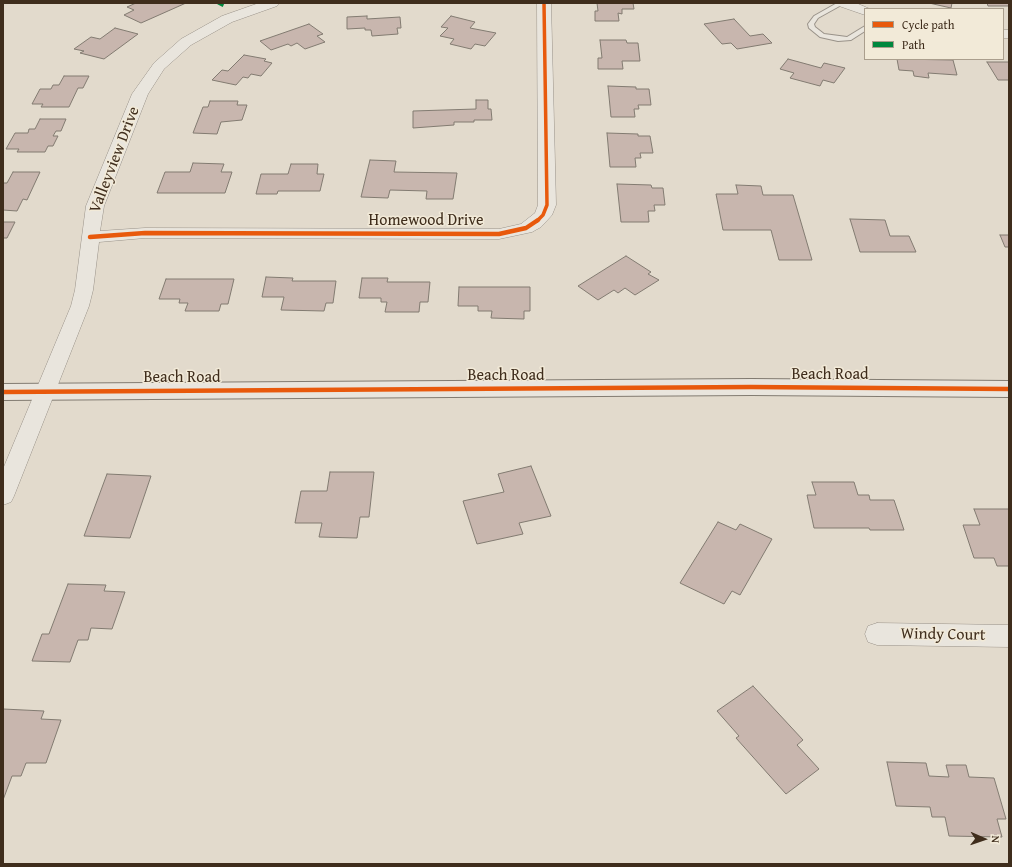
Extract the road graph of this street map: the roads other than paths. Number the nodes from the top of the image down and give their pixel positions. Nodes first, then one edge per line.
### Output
1 (272, 3) edge
2 (544, 3) edge
3 (843, 3) edge
4 (864, 11) edge
5 (864, 29) edge
6 (90, 237) junction
7 (1009, 389) edge
8 (3, 392) edge
9 (46, 392) junction
10 (3, 496) edge
11 (877, 634) dead end
12 (1009, 636) edge

1 - 6 street, Valleyview Drive
2 - 6 street, Homewood Drive
3 - 4 street
3 - 5 lane
6 - 9 street, Valleyview Drive
7 - 9 street, Beach Road
8 - 9 street, Beach Road
9 - 10 street, Valleyview Drive
11 - 12 street, Windy Court

